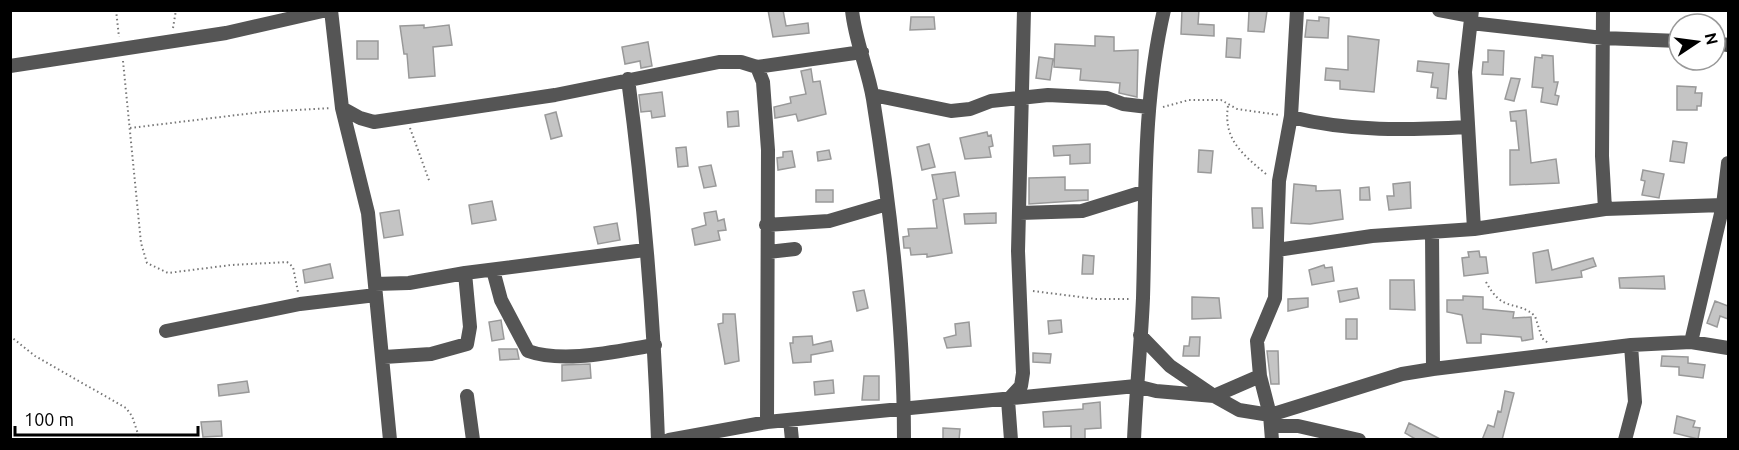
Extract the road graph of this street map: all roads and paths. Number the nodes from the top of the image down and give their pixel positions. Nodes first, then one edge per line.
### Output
1 (116, 10) edge
2 (176, 10) edge
3 (329, 10) edge
4 (852, 10) edge
5 (1024, 10) edge
6 (1164, 10) edge
7 (1297, 10) edge
8 (1439, 10) edge
9 (1603, 10) edge
10 (1471, 16) edge
11 (1603, 38) junction
12 (172, 41) junction
13 (1667, 41) edge
14 (121, 50) junction
15 (861, 52) junction
16 (10, 66) edge
17 (758, 67) junction
18 (628, 79) junction
19 (873, 95) junction
20 (1023, 97) junction
21 (1148, 106) junction
22 (1228, 106) junction
23 (342, 108) junction
24 (1291, 116) junction
25 (403, 118) junction
26 (1468, 127) junction
27 (130, 128) junction
28 (1728, 163) edge
29 (1279, 181) junction
30 (430, 183) dead end
31 (1143, 192) junction
32 (887, 204) junction
33 (1723, 205) junction
34 (1605, 209) junction
35 (1020, 213) junction
36 (766, 225) junction
37 (1474, 229) junction
38 (1432, 232) junction
39 (795, 249) dead end
40 (645, 250) junction
41 (1277, 250) junction
42 (768, 252) junction
43 (493, 270) junction
44 (465, 273) junction
45 (1486, 282) dead end
46 (376, 290) junction
47 (1022, 290) junction
48 (1143, 298) junction
49 (300, 304) junction
50 (166, 331) dead end
51 (1140, 335) junction
52 (10, 336) edge
53 (1691, 342) junction
54 (654, 345) junction
55 (1631, 345) junction
56 (1728, 348) edge
57 (1568, 354) junction
58 (384, 357) junction
59 (1433, 369) junction
60 (1260, 376) junction
61 (1136, 387) junction
62 (467, 396) dead end
63 (1214, 396) junction
64 (1008, 400) junction
65 (904, 407) junction
66 (790, 420) junction
67 (768, 422) junction
68 (1271, 427) edge
69 (140, 440) edge
70 (390, 440) edge
71 (473, 440) edge
72 (658, 440) edge
73 (669, 440) edge
74 (792, 440) edge
75 (904, 440) edge
76 (1011, 440) edge
77 (1134, 440) edge
78 (1359, 440) edge
79 (1625, 440) edge

1 - 14 path
2 - 12 path
3 - 12 street
3 - 23 street
4 - 15 street
5 - 20 street
6 - 21 street
7 - 24 street
8 - 10 street
9 - 11 street
10 - 11 street
10 - 26 street
11 - 13 street
11 - 34 street
12 - 14 street
14 - 16 street
14 - 27 path
15 - 17 street
15 - 19 street
17 - 18 street
17 - 36 street
18 - 25 street
18 - 40 street
19 - 20 street
19 - 32 street
20 - 21 street
20 - 35 street
21 - 22 path
21 - 31 street
22 - 24 path
22 - 29 path
23 - 25 street
23 - 27 path
23 - 46 street
24 - 26 street
24 - 29 street
25 - 30 path
26 - 37 street
27 - 49 path
28 - 33 street
29 - 41 street
31 - 35 street
31 - 48 street
32 - 36 street
32 - 65 street
33 - 34 street
33 - 53 street
34 - 37 street
35 - 47 street
36 - 42 street
37 - 38 street
38 - 41 street
38 - 59 street
39 - 42 street
40 - 43 street
40 - 54 street
41 - 60 street
42 - 67 street
43 - 44 street
43 - 54 street
44 - 46 street
44 - 58 street
45 - 57 path
46 - 49 street
46 - 58 street
47 - 48 path
47 - 64 street
48 - 51 street
49 - 50 street
51 - 61 street
51 - 63 street
52 - 69 path
53 - 55 street
53 - 56 street
54 - 72 street
55 - 57 street
55 - 79 street
57 - 59 street
58 - 70 street
59 - 68 street
60 - 63 street
60 - 68 street
61 - 63 street
61 - 64 street
61 - 77 street
62 - 71 street
63 - 68 street
64 - 65 street
64 - 76 street
65 - 66 street
65 - 75 street
66 - 67 street
66 - 74 street
67 - 73 street
68 - 78 street

